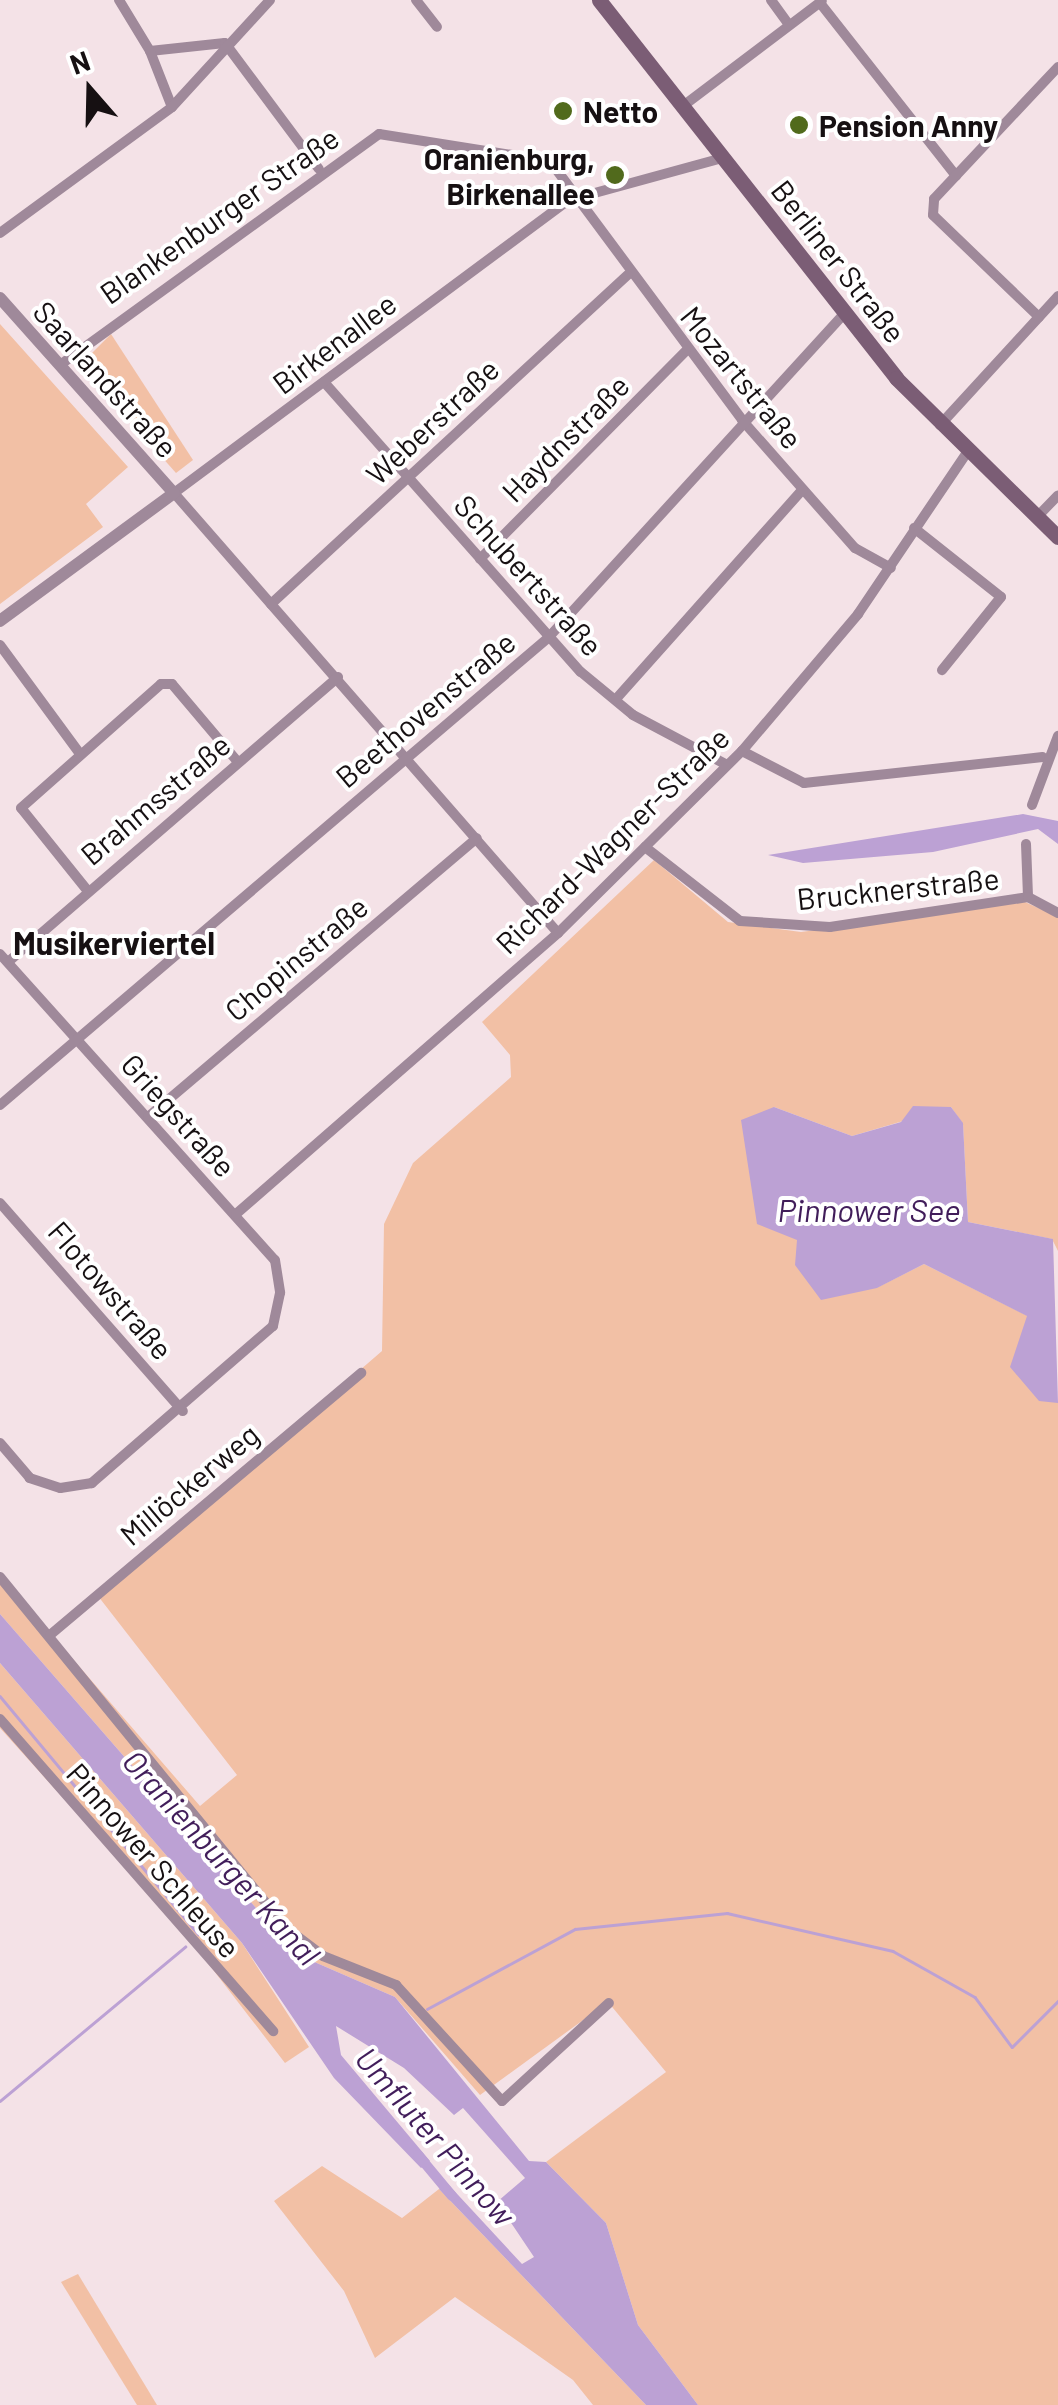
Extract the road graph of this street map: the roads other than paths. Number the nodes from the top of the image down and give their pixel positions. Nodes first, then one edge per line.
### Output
1 (119, 0) edge
2 (270, 0) edge
3 (416, 0) edge
4 (599, 0) edge
5 (771, 0) edge
6 (821, 1) edge
7 (789, 25) junction
8 (437, 27) dead end
9 (224, 43) junction
10 (150, 51) junction
11 (1058, 67) edge
12 (682, 106) junction
13 (172, 108) junction
14 (723, 158) junction
15 (320, 169) junction
16 (956, 176) junction
17 (579, 196) junction
18 (0, 233) edge
19 (627, 275) junction
20 (1058, 296) edge
21 (0, 298) edge
22 (845, 313) junction
23 (1038, 317) junction
24 (686, 351) junction
25 (60, 364) junction
26 (324, 382) junction
27 (742, 420) junction
28 (940, 424) junction
29 (968, 452) junction
30 (408, 476) junction
31 (802, 490) junction
32 (174, 493) junction
33 (1058, 495) edge
34 (1037, 518) junction
35 (914, 528) junction
36 (1058, 537) edge
37 (480, 560) junction
38 (891, 568) junction
39 (271, 604) junction
40 (0, 621) edge
41 (548, 638) junction
42 (0, 645) edge
43 (942, 670) dead end
44 (338, 678) junction
45 (616, 700) junction
46 (1058, 736) edge
47 (742, 750) junction
48 (80, 754) junction
49 (409, 756) junction
50 (1043, 757) junction
51 (238, 762) junction
52 (727, 765) junction
53 (1032, 806) dead end
54 (477, 838) junction
55 (1026, 844) dead end
56 (646, 847) junction
57 (86, 890) junction
58 (1028, 897) junction
59 (1058, 913) edge
60 (558, 933) junction
61 (4, 958) edge
62 (74, 1038) junction
63 (0, 1105) edge
64 (148, 1117) junction
65 (0, 1202) edge
66 (236, 1214) junction
67 (361, 1372) dead end
68 (184, 1411) junction
69 (0, 1443) edge
70 (0, 1576) edge
71 (50, 1636) junction
72 (0, 1719) edge
73 (609, 2002) dead end
74 (273, 2031) dead end

1 - 10 street
2 - 9 street
3 - 8 street
4 - 12 main road, Berliner Straße
5 - 7 street
6 - 7 street
6 - 16 street
7 - 12 street
9 - 10 street
9 - 13 street
9 - 15 street
10 - 13 street
11 - 16 street
12 - 14 main road, Berliner Straße
13 - 18 street
14 - 17 street, Birkenallee
14 - 22 main road, Berliner Straße
15 - 17 street, Blankenburger Straße
15 - 25 street, Blankenburger Straße
16 - 23 street
17 - 19 street, Mozartstraße
17 - 26 street, Birkenallee
19 - 24 street, Mozartstraße
19 - 30 street, Weberstraße
20 - 23 street
21 - 25 street, Saarlandstraße
22 - 27 street, Beethovenstraße
22 - 28 main road, Berliner Straße
23 - 28 street
24 - 27 street, Mozartstraße
24 - 37 street, Haydnstraße
25 - 32 street, Saarlandstraße
26 - 30 street, Schubertstraße
26 - 32 street, Birkenallee
27 - 31 street, Mozartstraße
27 - 41 street, Beethovenstraße
28 - 29 main road, Berliner Straße
29 - 34 main road, Berliner Straße
29 - 35 street, Richard-Wagner-Straße
30 - 37 street, Schubertstraße
30 - 39 street, Weberstraße
31 - 38 street, Mozartstraße
31 - 45 street
32 - 39 street
32 - 40 street, Birkenallee
33 - 34 street
34 - 36 main road, Berliner Straße
35 - 38 street, Richard-Wagner-Straße
35 - 43 street
37 - 41 street, Schubertstraße
38 - 47 street, Richard-Wagner-Straße
39 - 44 street
41 - 45 street, Schubertstraße
41 - 49 street, Beethovenstraße
42 - 48 street
44 - 49 street
44 - 51 street, Brahmsstraße
45 - 52 street, Schubertstraße
46 - 50 street
47 - 50 street
47 - 52 street, Richard-Wagner-Straße
48 - 51 street
48 - 57 street
49 - 54 street
49 - 62 street, Beethovenstraße
50 - 53 street
51 - 57 street, Brahmsstraße
52 - 56 street, Richard-Wagner-Straße
54 - 60 street
54 - 64 street, Chopinstraße
55 - 58 street
56 - 58 street, Brucknerstraße
56 - 60 street, Richard-Wagner-Straße
57 - 61 street, Brahmsstraße
58 - 59 street, Brucknerstraße
60 - 66 street, Richard-Wagner-Straße
61 - 62 street, Griegstraße
62 - 63 street, Beethovenstraße
62 - 64 street, Griegstraße
64 - 66 street, Griegstraße
65 - 68 street, Flotowstraße
66 - 68 street, Griegstraße
67 - 71 street, Millöckerweg
68 - 69 street
70 - 71 street
71 - 73 street, Pinnower Schleuse
72 - 74 street, Pinnower Schleuse

